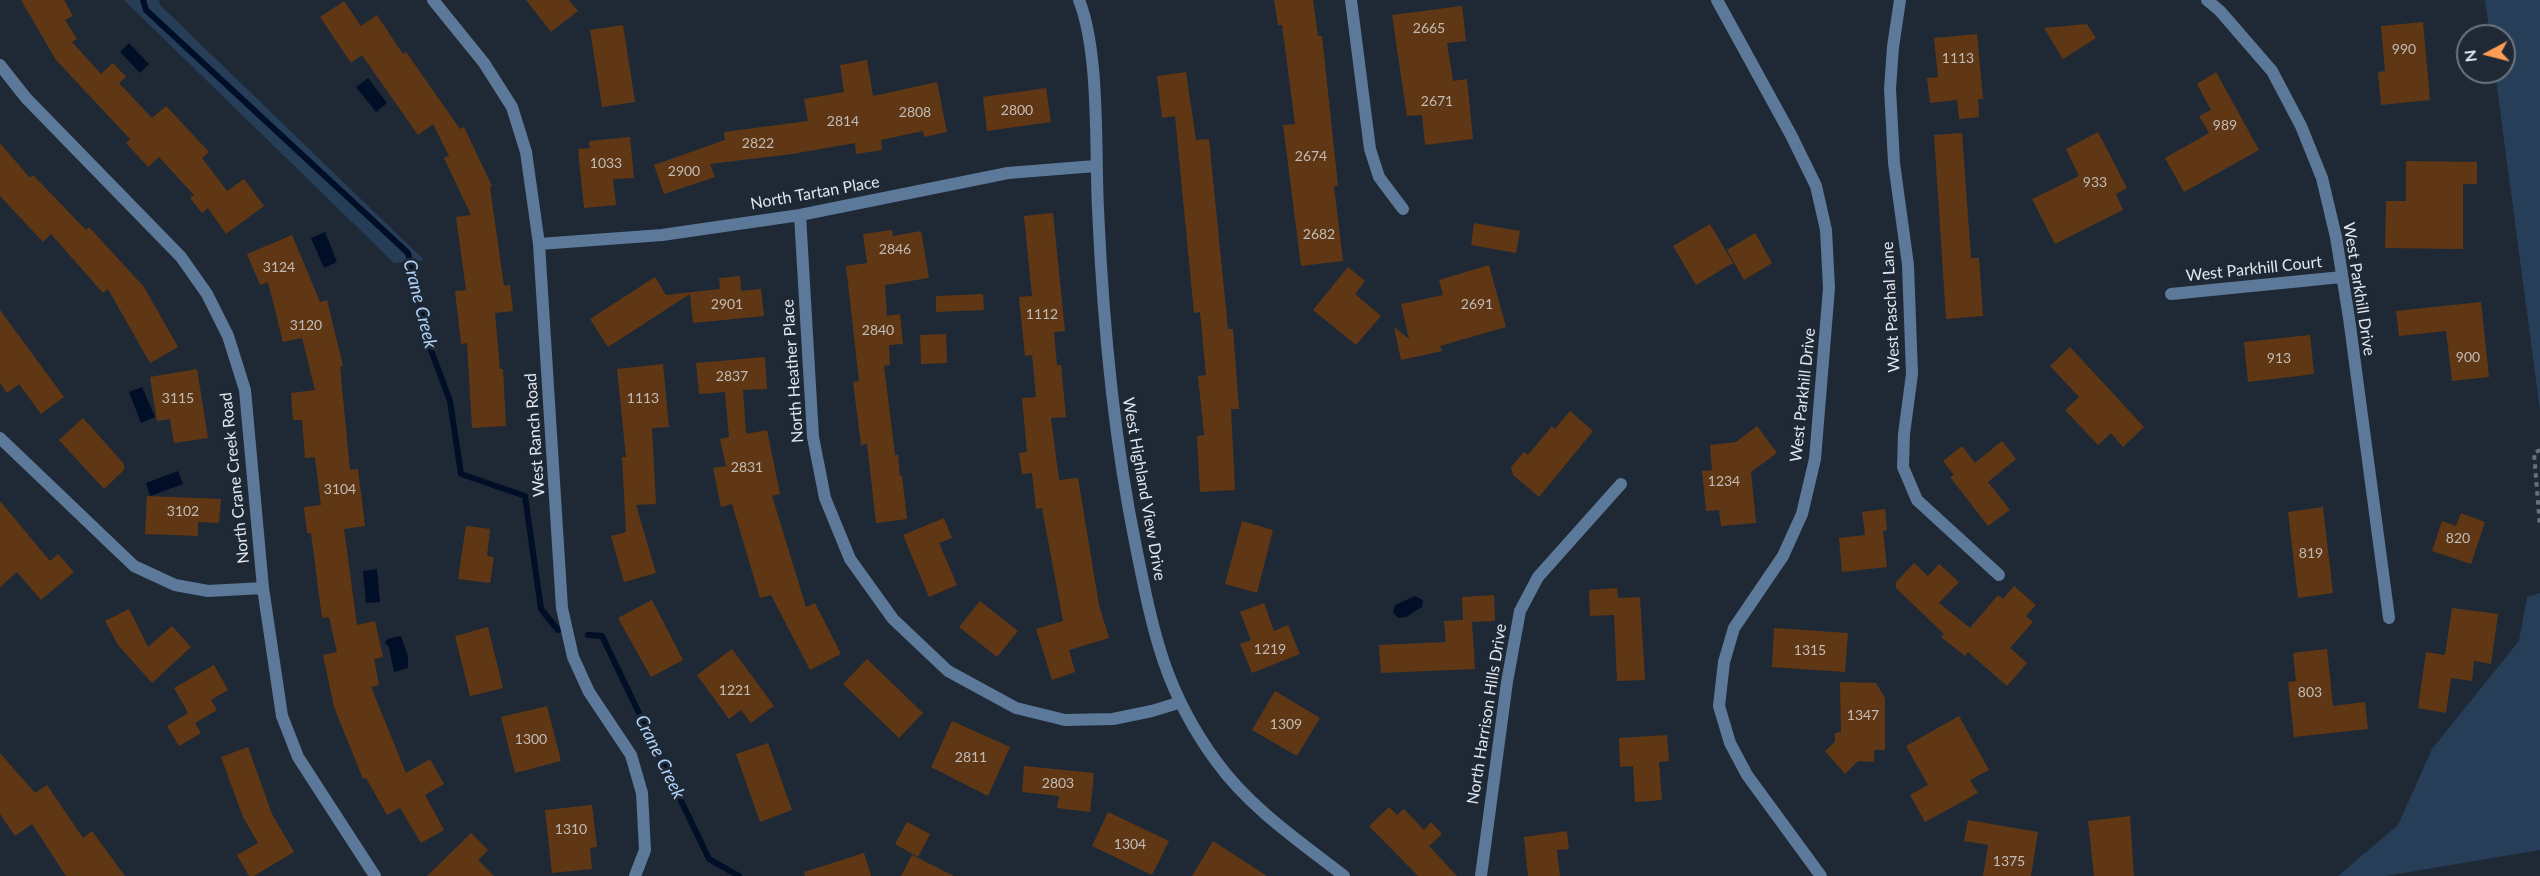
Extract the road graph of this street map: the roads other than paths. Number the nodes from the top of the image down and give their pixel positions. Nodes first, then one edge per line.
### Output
1 (433, 0) edge
2 (1079, 0) edge
3 (1351, 0) edge
4 (1717, 0) edge
5 (1900, 0) edge
6 (2207, 0) edge
7 (0, 64) edge
8 (1095, 166) junction
9 (1403, 210) dead end
10 (800, 215) junction
11 (539, 244) junction
12 (2342, 277) junction
13 (2170, 294) dead end
14 (0, 438) edge
15 (1621, 484) dead end
16 (1999, 575) dead end
17 (263, 588) junction
18 (2390, 618) dead end
19 (1178, 703) junction
20 (375, 876) edge
21 (635, 876) edge
22 (1344, 876) edge
23 (1481, 876) edge
24 (1821, 876) edge

1 - 11 street, West Ranch Road
2 - 8 street, West Highland View Drive
3 - 9 street
4 - 24 street, West Parkhill Drive
5 - 16 street, West Paschal Lane
6 - 12 street, West Parkhill Drive
7 - 17 street, North Crane Creek Road
8 - 10 street, North Tartan Place
8 - 19 street, West Highland View Drive
10 - 11 street, North Tartan Place
10 - 19 street, North Heather Place
11 - 21 street, West Ranch Road
12 - 13 street, West Parkhill Court
12 - 18 street, West Parkhill Drive
14 - 17 street
15 - 23 street, North Harrison Hills Drive
17 - 20 street, North Crane Creek Road
19 - 22 street, West Highland View Drive

